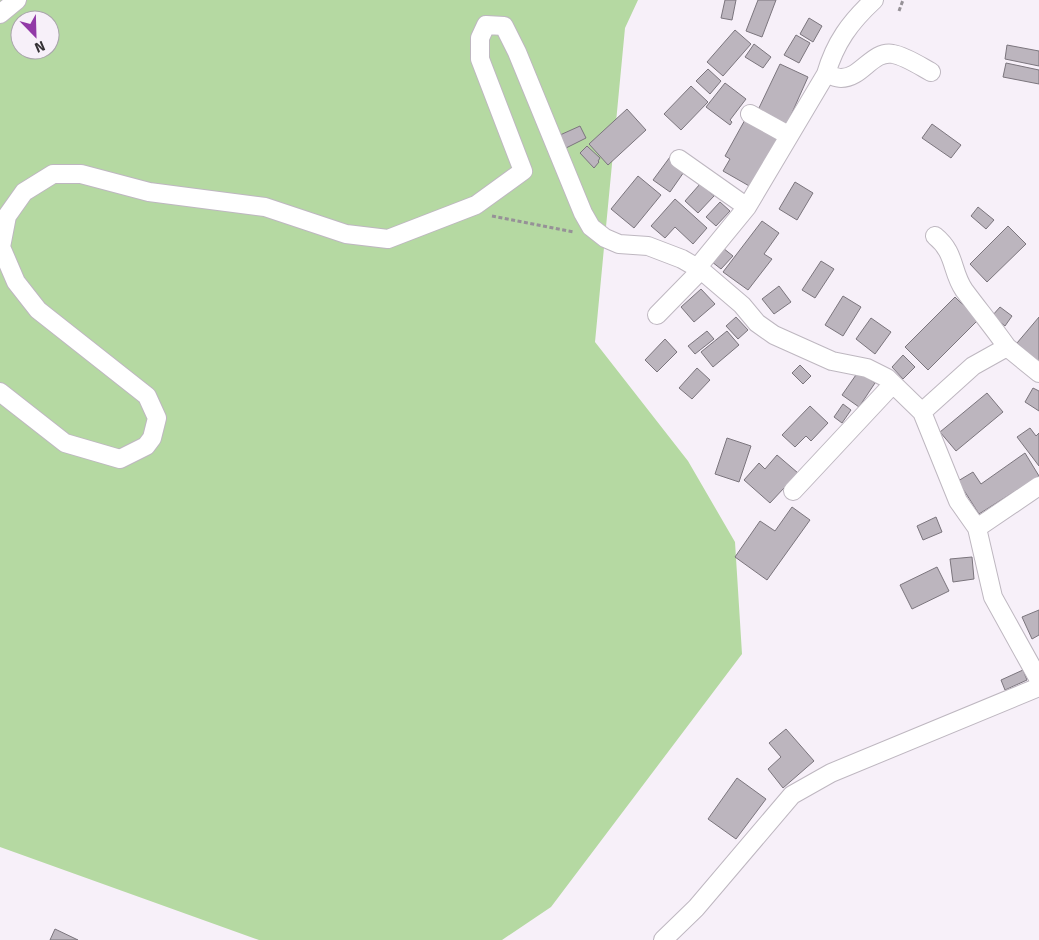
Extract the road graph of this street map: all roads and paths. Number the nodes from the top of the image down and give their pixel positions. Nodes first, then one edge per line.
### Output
1 (18, 0) edge
2 (874, 0) edge
3 (903, 0) edge
4 (899, 11) dead end
5 (0, 14) edge
6 (931, 72) dead end
7 (826, 74) junction
8 (750, 114) dead end
9 (788, 135) junction
10 (679, 158) dead end
11 (747, 207) junction
12 (485, 215) dead end
13 (935, 236) dead end
14 (605, 238) junction
15 (699, 269) junction
16 (657, 315) dead end
17 (1007, 347) junction
18 (1039, 373) edge
19 (892, 385) junction
20 (0, 392) edge
21 (922, 412) junction
22 (1039, 486) edge
23 (793, 491) dead end
24 (977, 528) junction
25 (1039, 680) edge
26 (1039, 687) edge
27 (663, 940) edge

1 - 5 street
2 - 7 street
3 - 4 path
6 - 7 street
7 - 9 street
8 - 9 street
9 - 11 street
10 - 11 street
11 - 15 street
12 - 14 path
13 - 17 street
14 - 15 street
14 - 20 street
15 - 16 street
15 - 19 street
17 - 18 street
17 - 21 street
19 - 21 street
19 - 23 street
21 - 24 street
22 - 24 street
24 - 25 street
26 - 27 street

